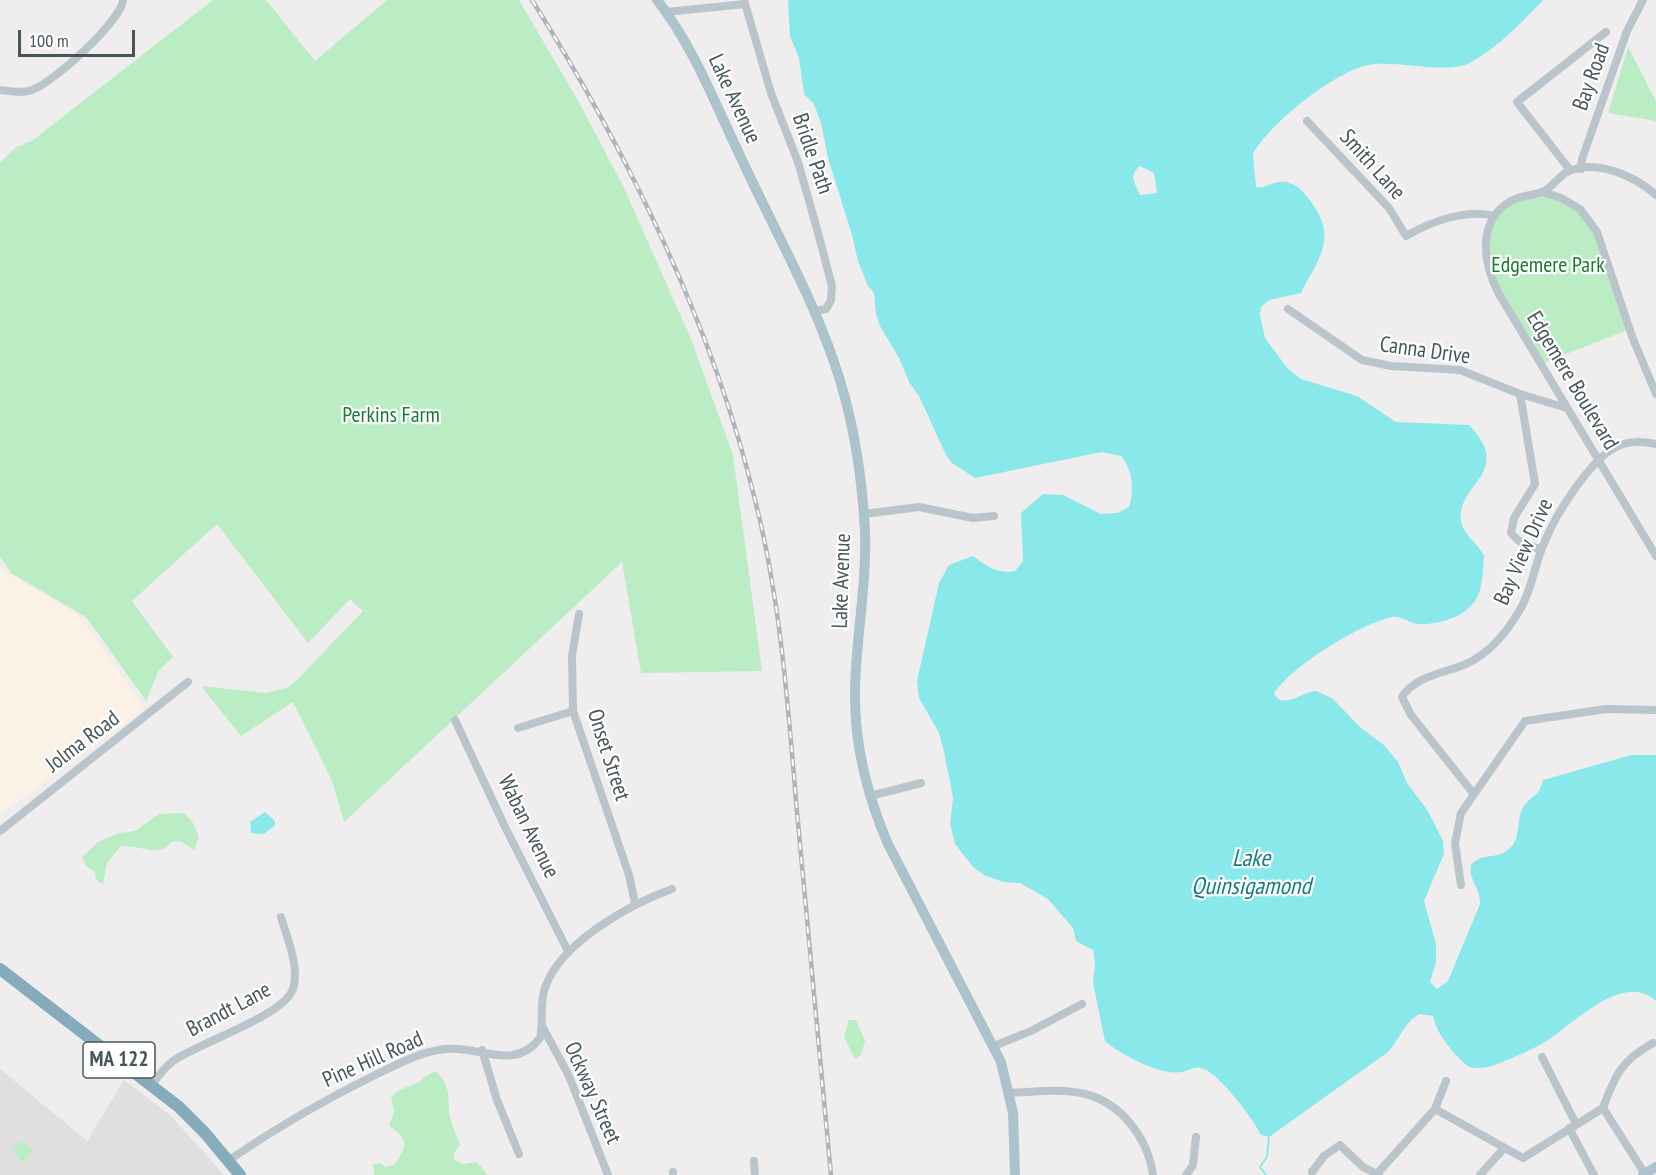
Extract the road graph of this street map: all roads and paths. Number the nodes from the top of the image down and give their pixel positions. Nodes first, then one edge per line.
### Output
1 (123, 0) edge
2 (657, 0) edge
3 (1643, 0) edge
4 (745, 2) edge
5 (666, 12) junction
6 (1606, 32) dead end
7 (0, 90) edge
8 (1308, 121) dead end
9 (1581, 169) junction
10 (1570, 170) junction
11 (1543, 192) junction
12 (1656, 195) edge
13 (1495, 216) junction
14 (1287, 309) dead end
15 (814, 311) junction
16 (1521, 394) junction
17 (1656, 394) edge
18 (1568, 408) junction
19 (1656, 444) edge
20 (1599, 462) junction
21 (864, 514) junction
22 (994, 516) dead end
23 (1541, 550) junction
24 (1656, 556) edge
25 (579, 614) dead end
26 (188, 682) dead end
27 (1656, 710) edge
28 (573, 711) junction
29 (455, 720) dead end
30 (518, 728) dead end
31 (921, 783) dead end
32 (1473, 793) junction
33 (870, 796) junction
34 (0, 831) edge
35 (1461, 885) dead end
36 (672, 889) dead end
37 (635, 903) junction
38 (281, 917) dead end
39 (568, 951) junction
40 (0, 969) edge
41 (1082, 1004) dead end
42 (542, 1026) junction
43 (1653, 1043) dead end
44 (994, 1046) junction
45 (482, 1050) junction
46 (1542, 1057) dead end
47 (1446, 1081) dead end
48 (152, 1085) junction
49 (1010, 1093) junction
50 (1603, 1108) junction
51 (1435, 1109) junction
52 (1573, 1126) junction
53 (1196, 1137) dead end
54 (1504, 1148) junction
55 (519, 1154) dead end
56 (229, 1160) junction
57 (754, 1161) dead end
58 (1656, 1167) edge
59 (1312, 1172) dead end
60 (1378, 1174) edge
61 (1644, 1174) edge
62 (240, 1175) edge
63 (608, 1175) edge
64 (755, 1175) edge
65 (1015, 1175) edge
66 (1153, 1175) edge
67 (1186, 1175) edge
68 (1480, 1175) edge
69 (1594, 1175) edge

1 - 7 street
2 - 5 main road, Lake Avenue
3 - 9 street, Bay Road
4 - 5 street
4 - 15 street, Bridle Path
5 - 15 main road, Lake Avenue
6 - 10 street
8 - 13 street, Smith Lane
9 - 10 street
9 - 12 street
10 - 11 street
11 - 13 street
11 - 17 street
13 - 18 street, Edgemere Boulevard
14 - 16 street, Canna Drive
15 - 21 main road, Lake Avenue
16 - 18 street, Canna Drive
16 - 23 street
18 - 20 street, Edgemere Boulevard
19 - 20 street, Bay View Drive
20 - 23 street, Bay View Drive
20 - 24 street, Edgemere Boulevard
21 - 22 street
21 - 33 main road, Lake Avenue
23 - 32 street, Bay View Drive
25 - 28 street, Onset Street
26 - 34 street, Jolma Road
27 - 32 street
28 - 30 street
28 - 37 street, Onset Street
29 - 39 street, Waban Avenue
31 - 33 street
32 - 35 street
33 - 44 main road, Lake Avenue
36 - 37 street, Pine Hill Road
37 - 39 street, Pine Hill Road
38 - 48 street, Brandt Lane
39 - 42 street, Pine Hill Road
40 - 48 highway, MA 122
41 - 44 street
42 - 45 street, Pine Hill Road
42 - 63 street, Ockway Street
43 - 50 street
44 - 49 main road, Lake Avenue
45 - 55 street
45 - 56 street, Pine Hill Road
46 - 52 street
47 - 51 street
48 - 56 highway, MA 122
49 - 65 main road, Lake Avenue
49 - 66 street
50 - 52 street
50 - 61 street
51 - 54 street
51 - 60 street
52 - 54 street
52 - 69 street
53 - 67 street
54 - 68 street
56 - 62 highway, MA 122
57 - 64 street
58 - 61 main road
59 - 60 street

